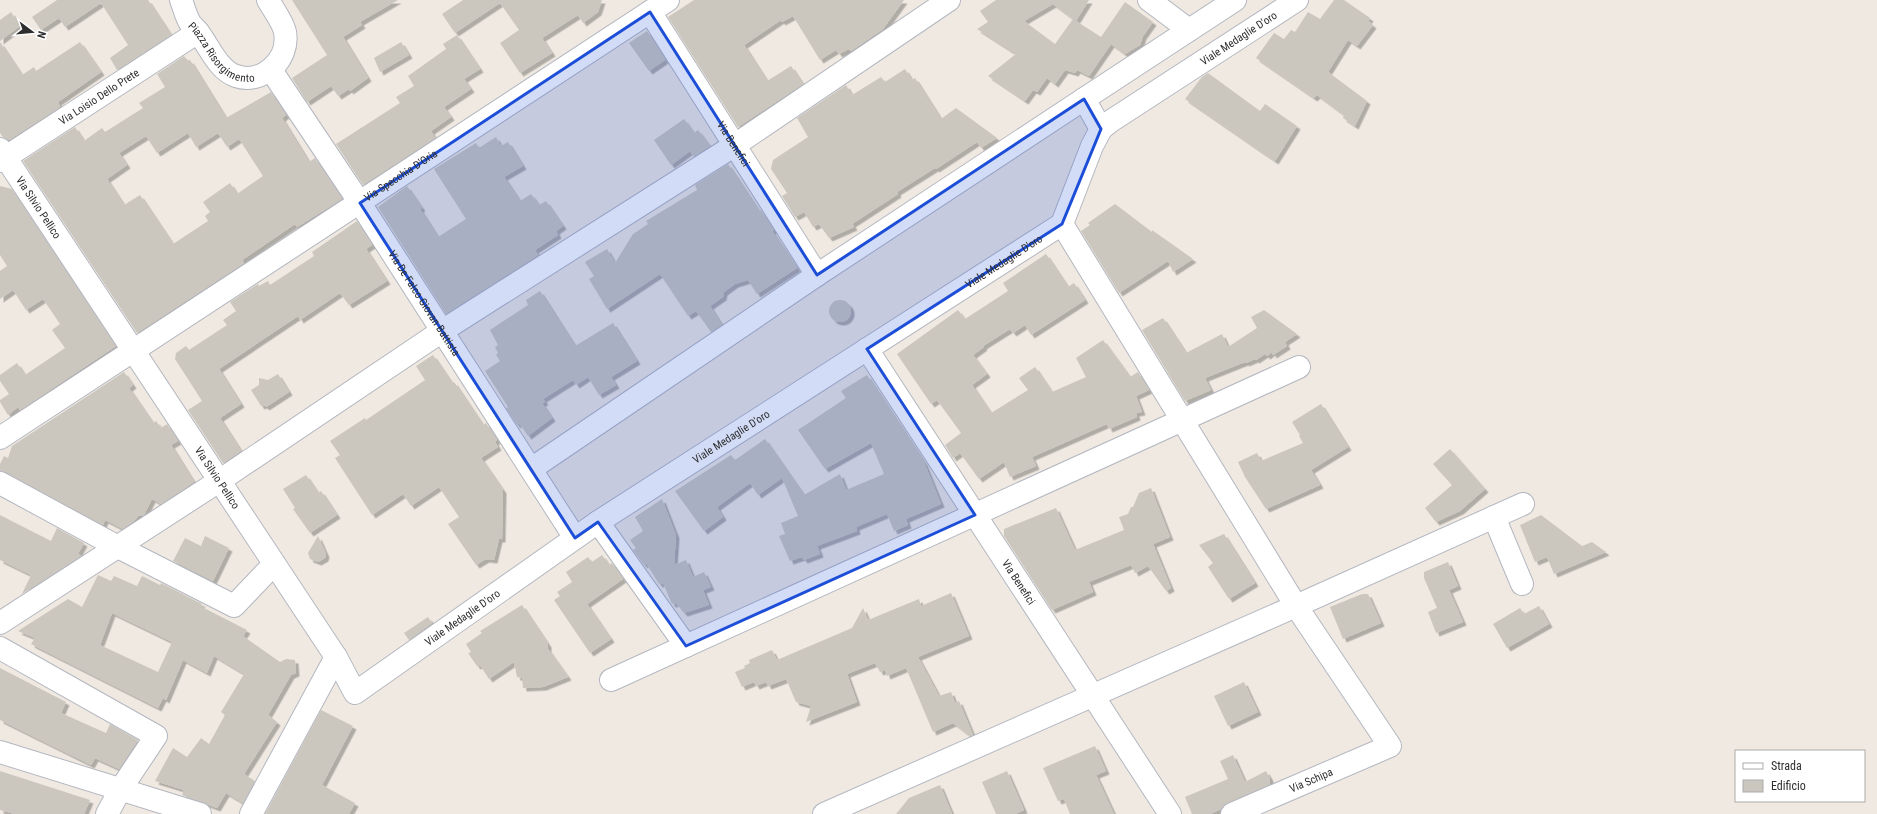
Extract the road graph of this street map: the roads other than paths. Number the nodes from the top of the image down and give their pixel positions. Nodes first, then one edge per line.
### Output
1 (181, 0) edge
2 (268, 0) edge
3 (949, 0) edge
4 (1148, 0) edge
5 (1235, 0) edge
6 (1297, 0) edge
7 (659, 6) edge
8 (1189, 30) junction
9 (198, 32) junction
10 (271, 70) junction
11 (1084, 99) junction
12 (1101, 129) junction
13 (734, 145) junction
14 (2, 156) edge
15 (360, 203) junction
16 (1062, 224) junction
17 (817, 275) junction
18 (442, 331) junction
19 (867, 349) junction
20 (133, 350) junction
21 (1299, 367) dead end
22 (1183, 421) junction
23 (0, 438) edge
24 (530, 469) junction
25 (219, 481) junction
26 (0, 483) edge
27 (1523, 504) dead end
28 (975, 515) junction
29 (1494, 517) junction
30 (598, 522) junction
31 (575, 538) junction
32 (118, 547) junction
33 (274, 564) junction
34 (1522, 584) dead end
35 (1296, 606) junction
36 (0, 623) edge
37 (686, 646) junction
38 (0, 648) edge
39 (336, 657) junction
40 (611, 680) dead end
41 (1093, 695) junction
42 (0, 752) edge
43 (120, 790) junction
44 (107, 814) edge
45 (200, 814) edge
46 (251, 814) edge
47 (824, 814) edge
48 (1170, 814) edge
49 (1232, 814) edge

1 - 9 street, Piazza Risorgimento
2 - 10 street, Piazza Risorgimento
3 - 13 street
4 - 8 street
5 - 8 street
6 - 12 street, Viale Medaglie D'oro
7 - 13 street, Via Benefici
7 - 15 street, Via Specchia D'Oria
8 - 11 street
9 - 10 street, Piazza Risorgimento
9 - 14 street, Via Loisio Dello Prete
10 - 15 street, Via De Falco Giovan Battista
11 - 12 street
11 - 17 street
12 - 16 street, Viale Medaglie D'oro
13 - 17 street, Via Benefici
13 - 18 street
14 - 20 street, Via Silvio Pellico
15 - 18 street, Via De Falco Giovan Battista
15 - 20 street, Via Specchia D'Oria
16 - 19 street, Viale Medaglie D'oro
16 - 22 street
17 - 24 street
18 - 24 street, Via De Falco Giovan Battista
18 - 25 street
19 - 28 street, Via Benefici
19 - 30 street, Viale Medaglie D'oro
20 - 23 street, Via Specchia D'Oria
20 - 25 street, Via Silvio Pellico
21 - 22 street
22 - 28 street
22 - 35 street
24 - 31 street, Via De Falco Giovan Battista
25 - 32 street
25 - 33 street, Via Silvio Pellico
26 - 32 street
27 - 29 street
28 - 37 street
28 - 41 street, Via Benefici
29 - 34 street
29 - 35 street
30 - 31 street, Viale Medaglie D'oro
30 - 37 street
31 - 39 street, Viale Medaglie D'oro
32 - 33 street
32 - 36 street
33 - 39 street, Via Silvio Pellico
35 - 41 street
35 - 49 street, Via Schipa
37 - 40 street
38 - 43 street
39 - 46 street
41 - 47 street
41 - 48 street, Via Benefici
42 - 43 street
43 - 44 street
43 - 45 street

